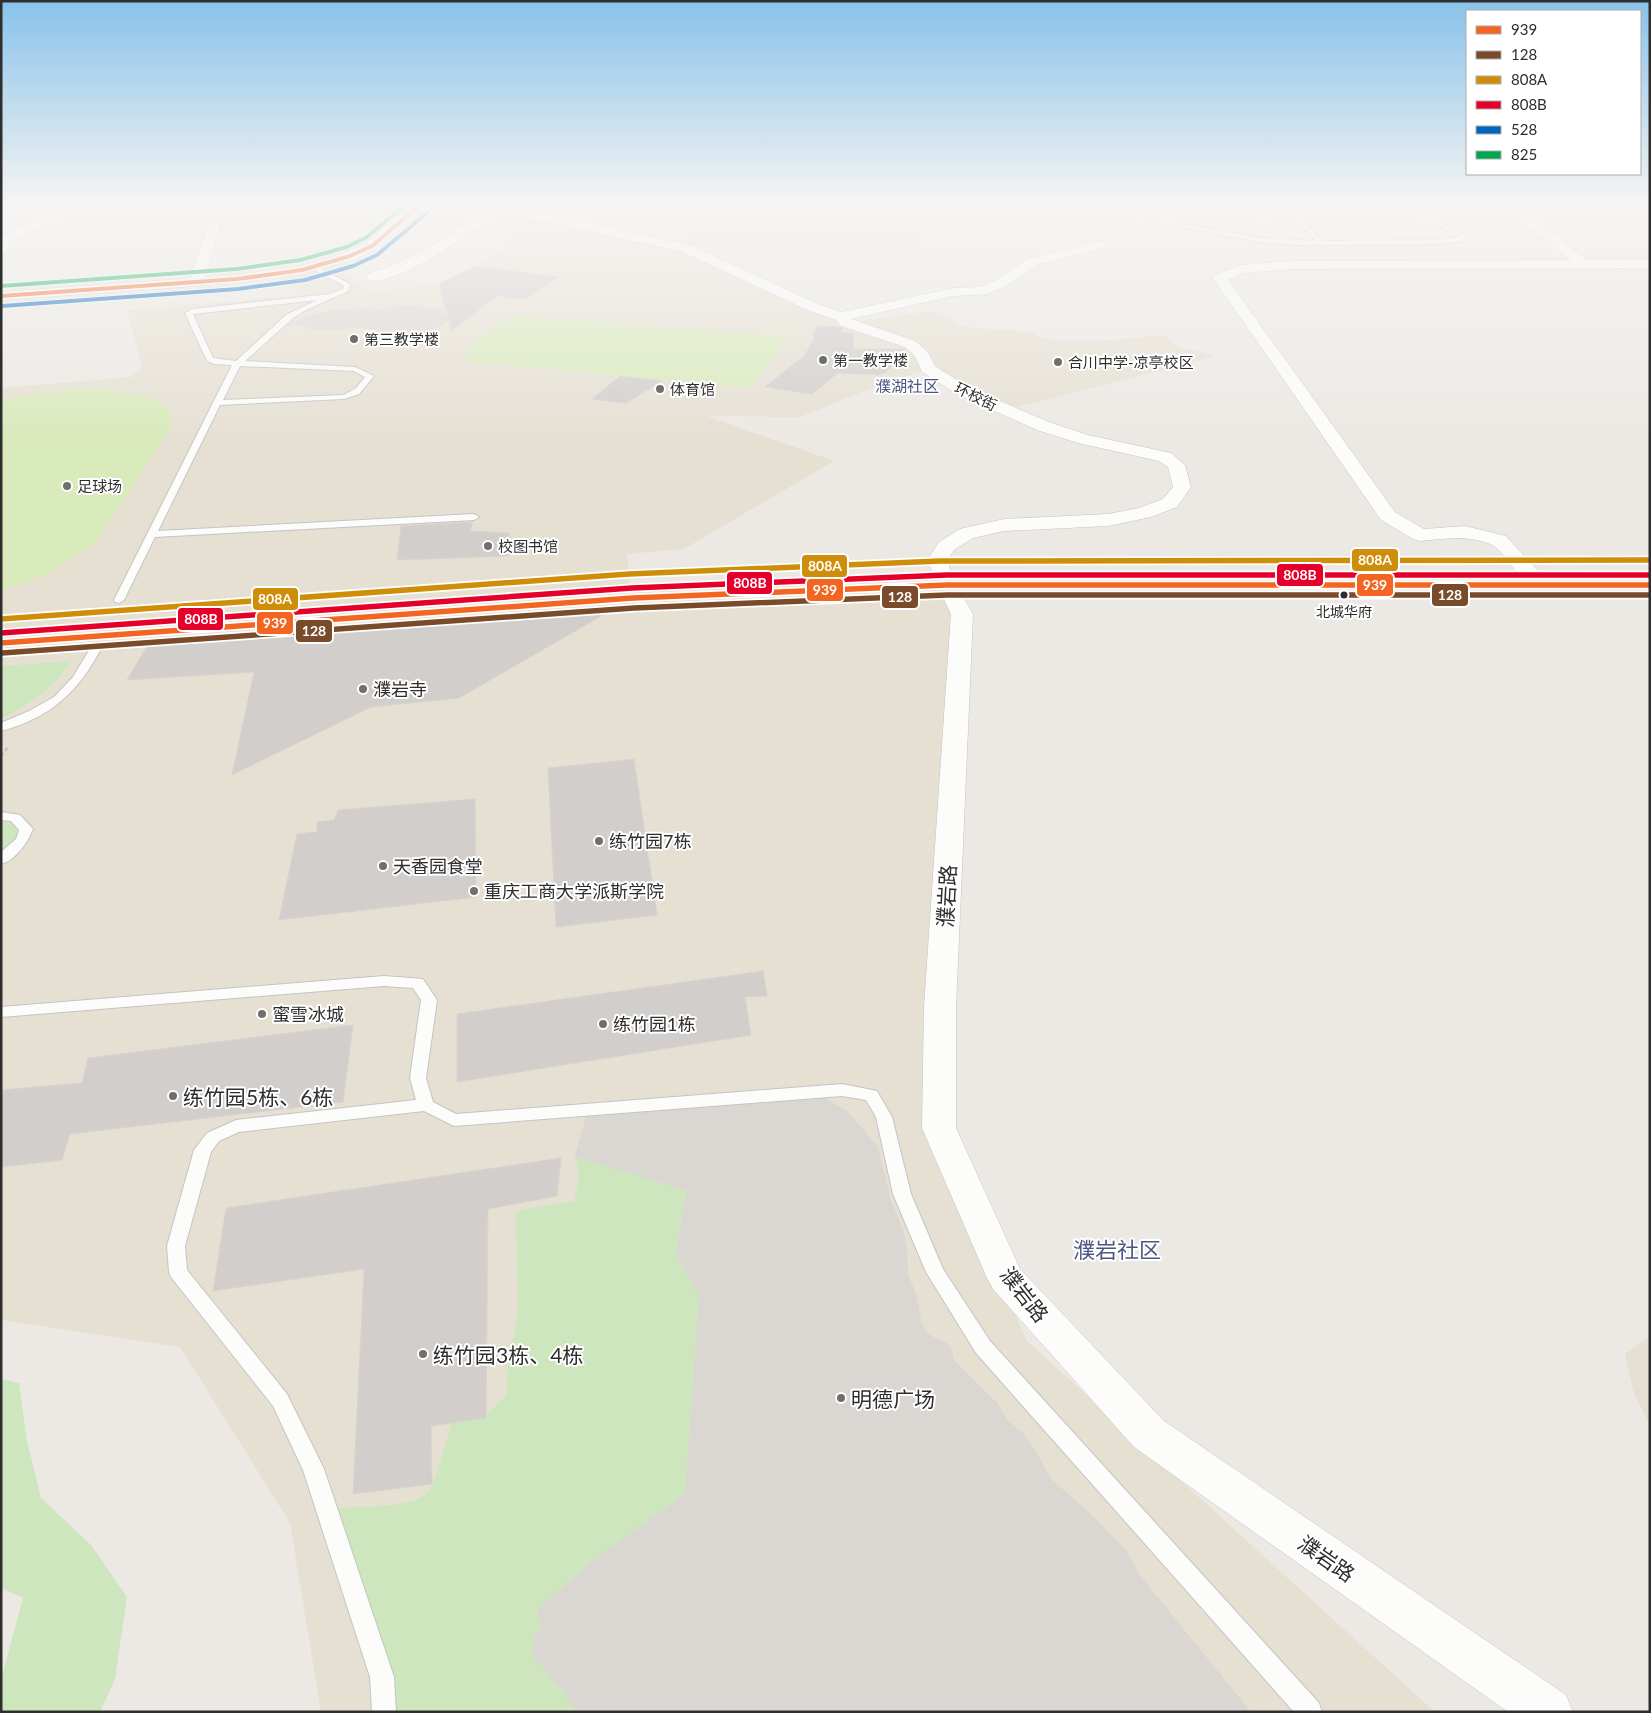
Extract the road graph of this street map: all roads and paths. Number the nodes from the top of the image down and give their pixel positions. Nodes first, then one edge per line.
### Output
1 (169, 284) edge
2 (347, 284) edge
3 (763, 284) edge
4 (998, 284) edge
5 (1224, 284) edge
6 (1, 296) edge
7 (333, 296) junction
8 (841, 317) junction
9 (236, 365) junction
10 (217, 404) junction
11 (474, 517) dead end
12 (152, 534) junction
13 (1528, 570) junction
14 (1650, 570) edge
15 (944, 578) junction
16 (1650, 585) edge
17 (119, 600) dead end
18 (1, 629) edge
19 (1, 643) edge
20 (95, 649) dead end
21 (1, 726) edge
22 (1, 816) edge
23 (1, 860) edge
24 (1, 1012) edge
25 (426, 1105) junction
26 (384, 1712) edge
27 (1310, 1712) edge
28 (1549, 1712) edge

1 - 6 street
2 - 7 lane
3 - 8 street, 环校街
4 - 8 street
5 - 13 street
7 - 9 lane
7 - 9 lane
8 - 15 street, 环校街
9 - 10 lane
9 - 10 lane
10 - 12 lane
11 - 12 lane
12 - 17 lane
13 - 14 main road
13 - 15 main road
15 - 16 main road
15 - 18 main road
15 - 19 main road
15 - 28 street, 濮岩路
20 - 21 lane
22 - 23 lane
24 - 25 lane
25 - 26 lane
25 - 27 lane

